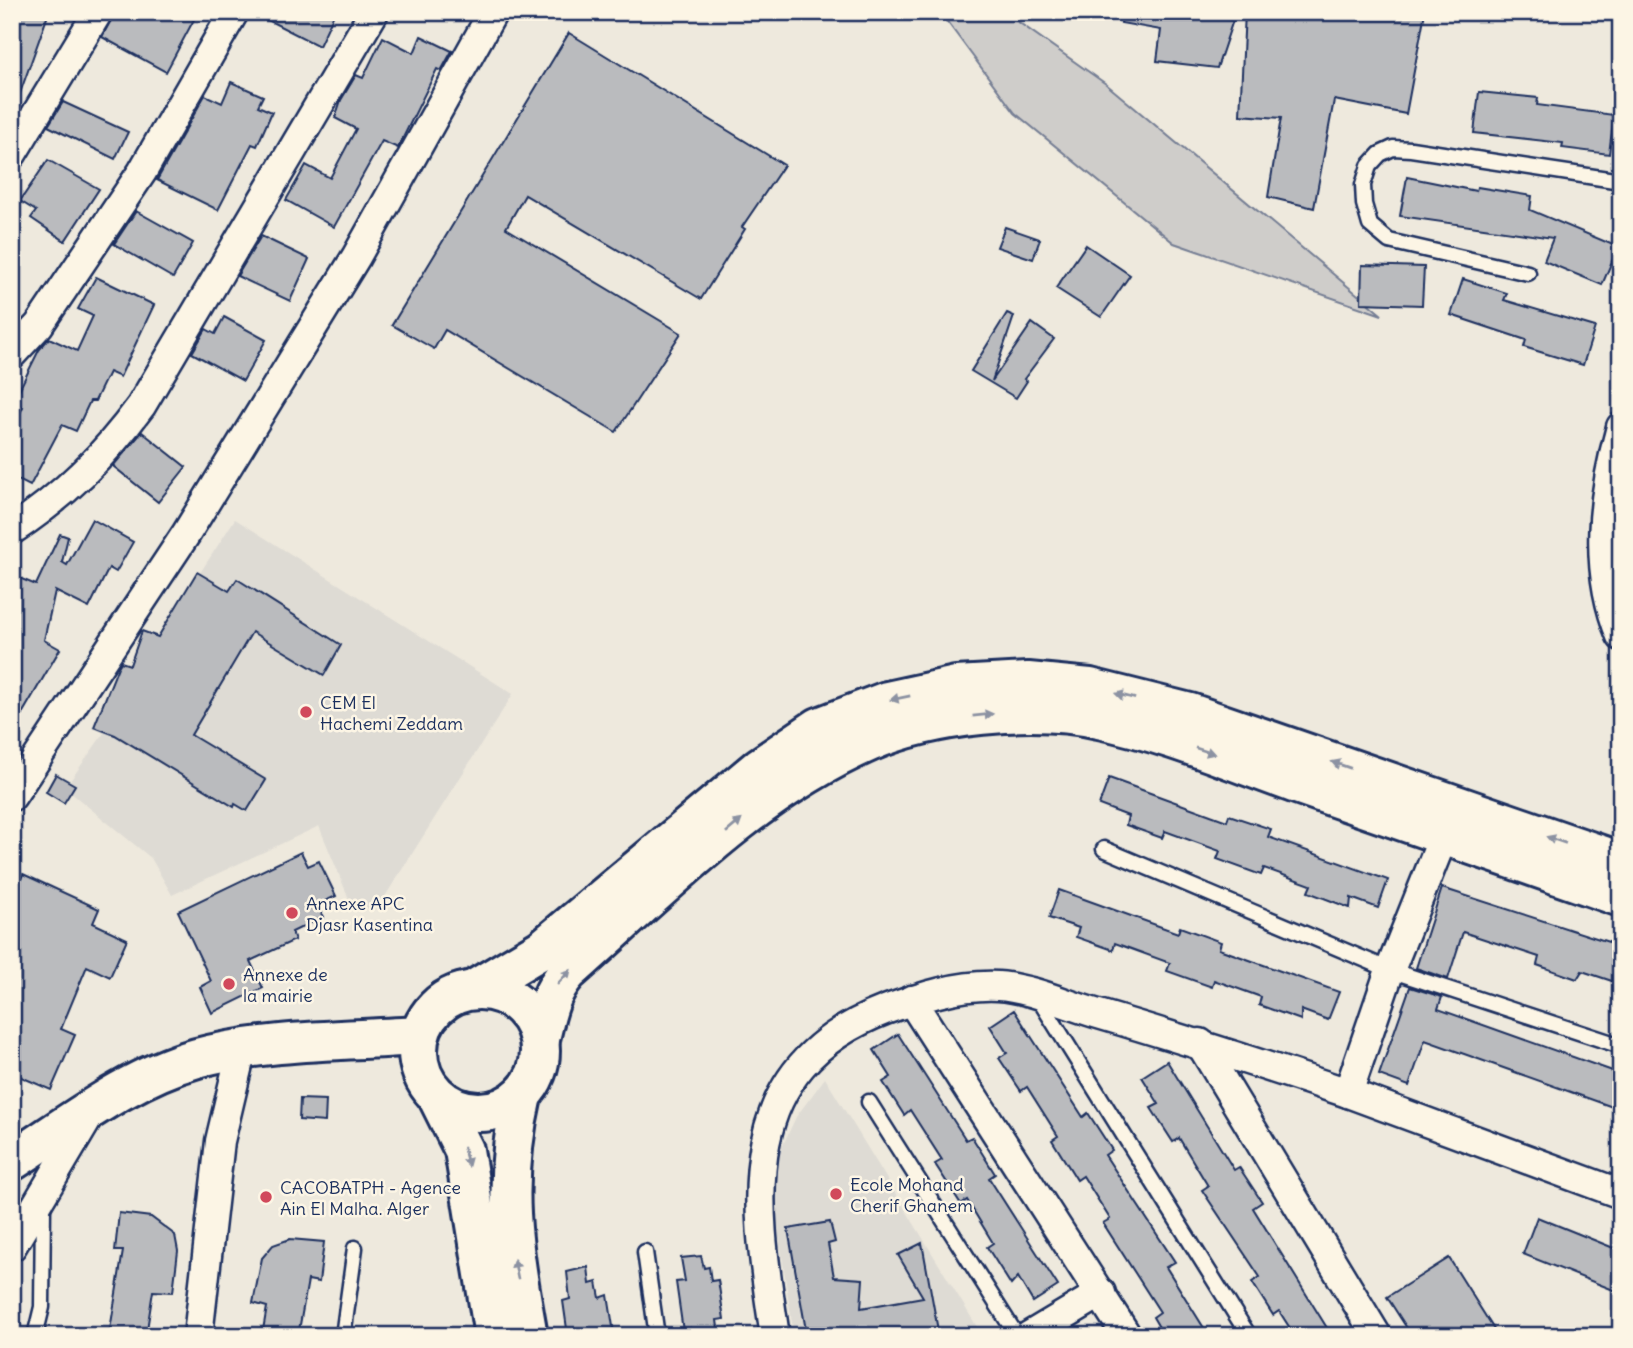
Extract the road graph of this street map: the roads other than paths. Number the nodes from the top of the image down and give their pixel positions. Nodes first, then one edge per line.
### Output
1 (98, 12) edge
2 (234, 12) edge
3 (374, 12) edge
4 (493, 12) edge
5 (12, 154) edge
6 (1621, 181) edge
7 (1528, 273) dead end
8 (12, 355) edge
9 (1621, 427) edge
10 (12, 530) edge
11 (1621, 636) edge
12 (12, 796) edge
13 (1444, 835) junction
14 (1104, 849) dead end
15 (1621, 862) edge
16 (1621, 897) edge
17 (1390, 970) junction
18 (475, 989) junction
19 (1037, 996) junction
20 (911, 1000) junction
21 (419, 1037) junction
22 (540, 1039) junction
23 (1200, 1043) junction
24 (1621, 1046) edge
25 (242, 1048) junction
26 (1348, 1093) junction
27 (522, 1095) junction
28 (436, 1096) junction
29 (869, 1102) dead end
30 (94, 1107) junction
31 (12, 1161) edge
32 (43, 1193) junction
33 (1621, 1194) edge
34 (12, 1246) edge
35 (355, 1248) dead end
36 (645, 1252) dead end
37 (1101, 1293) junction
38 (35, 1336) edge
39 (198, 1336) edge
40 (343, 1336) edge
41 (494, 1336) edge
42 (528, 1336) edge
43 (657, 1336) edge
44 (775, 1336) edge
45 (1017, 1336) edge
46 (1029, 1336) edge
47 (1127, 1336) edge
48 (1249, 1336) edge
49 (1377, 1336) edge

1 - 5 street
2 - 8 street
3 - 10 street
4 - 12 street
6 - 7 lane
9 - 11 street
13 - 16 main road
13 - 17 street
22 -> 13 main road
14 - 17 lane
15 -> 18 main road
17 - 24 lane
17 - 26 street
18 - 21 main road
18 - 22 main road
19 - 20 street
19 - 23 street
19 - 48 lane
20 - 37 street
20 - 44 street
21 - 25 main road
21 - 28 main road
22 - 27 main road
23 - 26 street
23 - 49 street
25 - 30 main road
25 - 39 street
26 - 33 street
27 - 28 main road
42 -> 27 main road
28 -> 41 main road
29 - 45 lane
30 - 31 main road
30 - 32 street
32 - 34 street
32 - 38 lane
35 - 40 lane
36 - 43 lane
37 - 46 street
37 - 47 street

